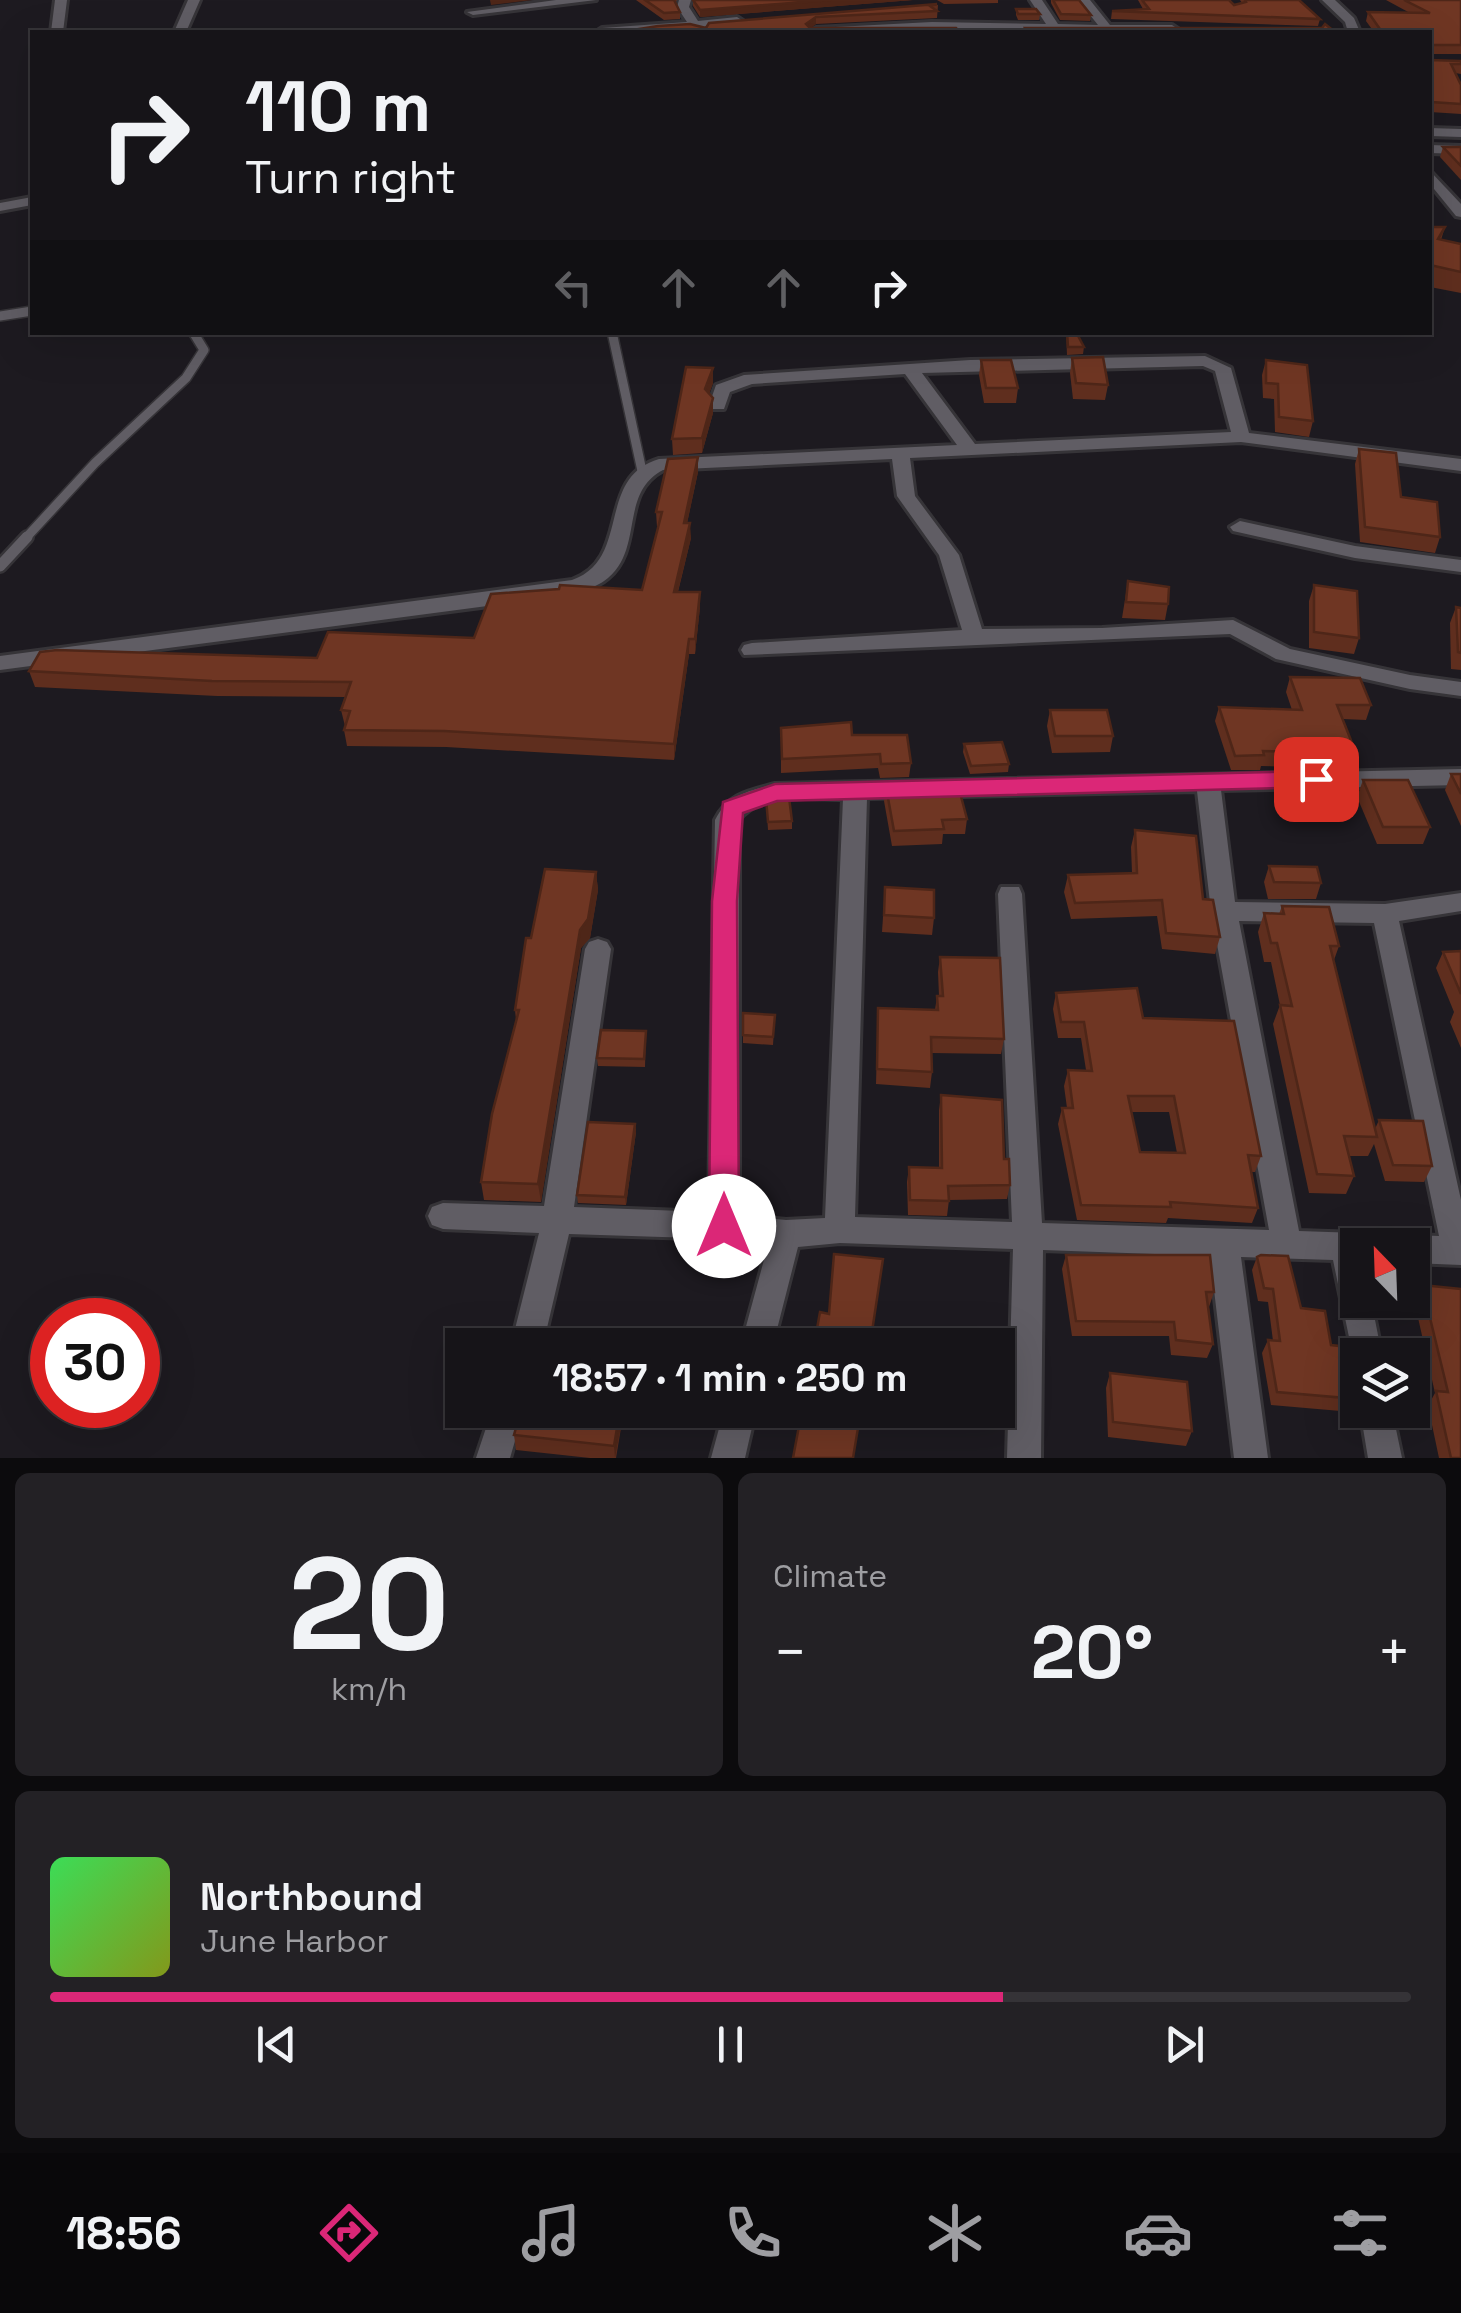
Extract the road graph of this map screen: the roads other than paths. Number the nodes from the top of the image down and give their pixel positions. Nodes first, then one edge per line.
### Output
1 (60, 0) edge
2 (194, 0) edge
3 (485, 0) edge
4 (590, 0) edge
5 (684, 0) edge
6 (1036, 0) edge
7 (1084, 0) edge
8 (1328, 0) edge
9 (471, 9) edge
10 (749, 20) edge
11 (1044, 28) edge
12 (1106, 28) junction
13 (696, 29) edge
14 (1182, 29) edge
15 (57, 30) edge
16 (181, 30) edge
17 (665, 30) edge
18 (838, 30) edge
19 (1353, 30) edge
20 (1432, 132) edge
21 (1461, 133) edge
22 (1432, 148) edge
23 (1461, 150) edge
24 (1436, 190) edge
25 (30, 201) edge
26 (0, 206) edge
27 (1461, 213) edge
28 (30, 311) edge
29 (0, 316) edge
30 (195, 335) edge
31 (613, 335) edge
32 (910, 369) junction
33 (718, 405) dead end
34 (1241, 437) junction
35 (968, 448) junction
36 (900, 451) junction
37 (1461, 464) edge
38 (642, 471) junction
39 (1240, 527) dead end
40 (0, 566) edge
41 (1461, 566) edge
42 (974, 636) junction
43 (752, 650) dead end
44 (0, 663) edge
45 (1461, 689) edge
46 (1461, 777) edge
47 (1208, 781) junction
48 (855, 791) junction
49 (1010, 894) dead end
50 (1461, 902) edge
51 (1224, 911) junction
52 (1385, 914) junction
53 (598, 948) dead end
54 (443, 1216) dead end
55 (558, 1220) junction
56 (724, 1226) junction
57 (840, 1230) junction
58 (786, 1234) junction
59 (1028, 1237) junction
60 (1224, 1244) junction
61 (1287, 1246) junction
62 (1340, 1247) edge
63 (1430, 1250) edge
64 (1459, 1251) edge
65 (531, 1328) edge
66 (761, 1328) edge
67 (502, 1428) edge
68 (736, 1428) edge
69 (1379, 1428) edge
70 (493, 1458) edge
71 (728, 1458) edge
72 (1024, 1458) edge
73 (1251, 1458) edge
74 (1385, 1458) edge

1 - 15 street
2 - 16 street
3 - 9 street
4 - 9 street
5 - 13 street
6 - 11 street
7 - 12 street
8 - 19 street
10 - 13 street
11 - 12 street
11 - 18 street
12 - 14 street
13 - 17 street
20 - 21 street
22 - 23 street
24 - 27 street
25 - 26 street
28 - 29 lane
30 - 40 lane
31 - 38 lane
32 - 33 street
32 - 34 street
32 - 35 street
34 - 35 street
34 - 37 street
35 - 36 street
36 - 38 street
36 - 42 street
38 - 44 street
39 - 41 street
42 - 43 street
42 - 45 street
46 - 47 street
47 - 48 street
47 - 51 street
48 - 56 street
48 - 57 street
49 - 59 street
50 - 52 street
51 - 52 street
51 - 61 street
52 - 64 street
53 - 55 street
54 - 55 street
55 - 56 street
55 - 65 street
56 - 58 street
57 - 58 street
57 - 59 street
58 - 66 street
59 - 60 street
59 - 72 street
60 - 61 street
60 - 73 street
61 - 62 street
63 - 64 street
67 - 70 street
68 - 71 street
69 - 74 street

